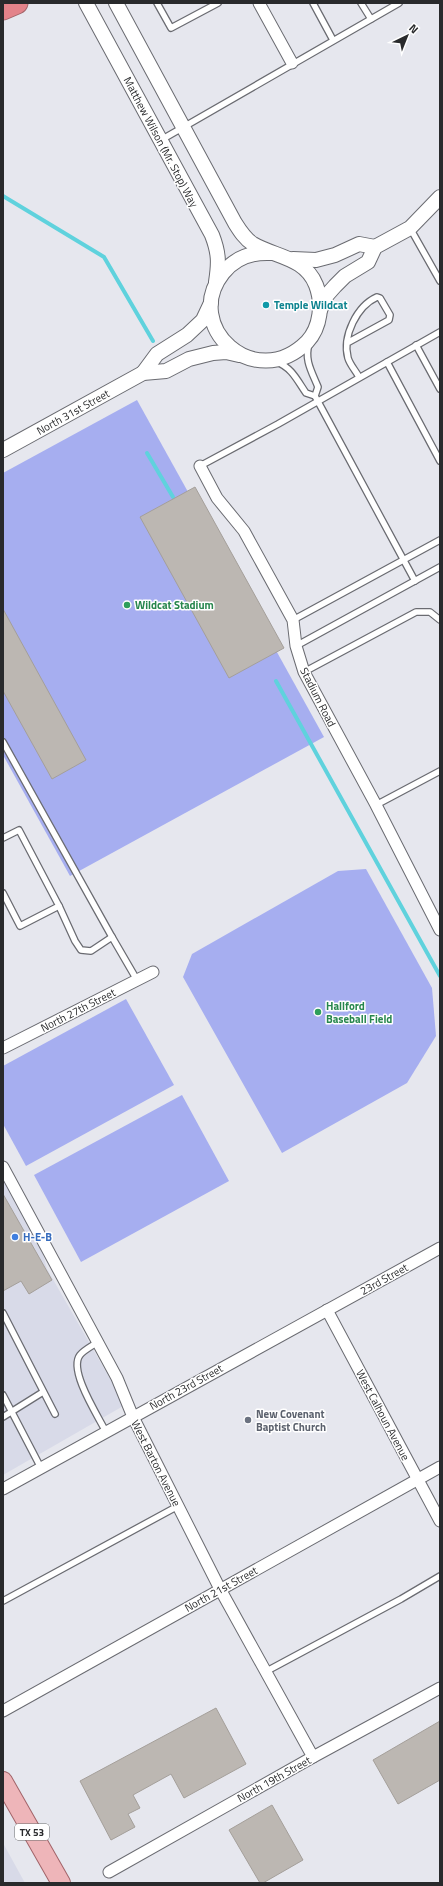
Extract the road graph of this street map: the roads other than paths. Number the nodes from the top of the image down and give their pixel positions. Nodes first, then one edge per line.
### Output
1 (17, 3) edge
2 (86, 3) edge
3 (116, 3) edge
4 (157, 3) edge
5 (218, 3) edge
6 (260, 3) edge
7 (313, 3) edge
8 (361, 3) edge
9 (399, 3) edge
10 (3, 9) edge
11 (370, 19) junction
12 (333, 40) junction
13 (292, 63) junction
14 (183, 128) junction
15 (160, 140) junction
16 (440, 197) edge
17 (410, 228) junction
18 (375, 247) junction
19 (271, 253) junction
20 (293, 259) junction
21 (440, 281) edge
22 (216, 286) junction
23 (212, 300) junction
24 (320, 310) junction
25 (440, 332) edge
26 (311, 338) junction
27 (347, 343) junction
28 (416, 345) junction
29 (243, 356) junction
30 (273, 360) junction
31 (387, 362) junction
32 (144, 373) junction
33 (360, 377) junction
34 (440, 389) edge
35 (316, 398) junction
36 (3, 450) edge
37 (440, 461) edge
38 (200, 466) joint
39 (440, 540) edge
40 (404, 560) junction
41 (440, 567) edge
42 (415, 581) junction
43 (293, 620) junction
44 (440, 620) edge
45 (296, 646) junction
46 (304, 672) junction
47 (3, 742) edge
48 (440, 771) edge
49 (376, 806) junction
50 (3, 838) edge
51 (3, 893) edge
52 (59, 906) junction
53 (440, 930) edge
54 (112, 937) junction
55 (153, 972) dead end
56 (137, 980) junction
57 (3, 1048) edge
58 (3, 1167) edge
59 (440, 1248) edge
60 (327, 1310) junction
61 (3, 1313) edge
62 (98, 1342) junction
63 (43, 1392) junction
64 (3, 1395) edge
65 (12, 1411) junction
66 (55, 1414) dead end
67 (3, 1417) edge
68 (133, 1417) junction
69 (106, 1432) junction
70 (440, 1467) edge
71 (41, 1468) junction
72 (417, 1480) junction
73 (3, 1489) edge
74 (178, 1506) junction
75 (440, 1520) edge
76 (440, 1576) edge
77 (220, 1589) junction
78 (3, 1600) edge
79 (265, 1672) junction
80 (440, 1688) edge
81 (3, 1711) edge
82 (313, 1757) junction
83 (3, 1781) edge
84 (109, 1872) dead end
85 (61, 1883) edge

1 - 10 highway
2 - 15 street, Matthew Wilson (Mr. Stop) Way
3 - 14 street
4 - 5 lane
6 - 13 street
7 - 12 lane
8 - 11 lane
9 - 11 lane
11 - 12 lane
12 - 13 lane
13 - 14 lane
14 - 15 lane
14 - 19 street
15 - 22 street, Matthew Wilson (Mr. Stop) Way
16 - 17 street
17 - 18 street
17 - 21 lane
18 - 20 street
18 - 24 street
19 - 20 street
19 - 22 street
20 - 24 street
22 - 23 street
23 - 29 street
23 - 32 street, North 31st Street
24 - 26 street
25 - 28 lane
26 - 30 street
26 - 35 lane
27 - 27 lane
27 - 33 lane
28 - 31 lane
28 - 34 lane
29 - 30 street
29 - 32 street, North 31st Street
30 - 35 lane
31 - 33 lane
31 - 37 lane
32 - 36 street, North 31st Street
33 - 35 lane
35 - 38 lane
35 - 40 lane
38 - 43 street, Stadium Road
39 - 40 lane
40 - 42 lane
40 - 43 lane
41 - 42 lane
42 - 45 lane
43 - 45 street, Stadium Road
44 - 46 lane
45 - 46 street, Stadium Road
46 - 49 street, Stadium Road
47 - 54 lane
48 - 49 lane
49 - 53 street, Stadium Road
50 - 52 lane
51 - 52 lane
52 - 54 lane
54 - 56 lane
55 - 56 street, North 27th Street
56 - 57 street, North 27th Street
58 - 62 street, West Barton Avenue
59 - 60 street, 23rd Street
60 - 68 street, North 23rd Street
60 - 72 street, West Calhoun Avenue
61 - 63 lane
62 - 68 street, West Barton Avenue
62 - 69 lane
63 - 65 lane
63 - 66 lane
64 - 65 lane
65 - 67 lane
65 - 71 lane
68 - 69 street, North 23rd Street
68 - 74 street, West Barton Avenue
69 - 71 street, North 23rd Street
70 - 72 street, North 21st Street
71 - 73 street, North 23rd Street
72 - 75 street, West Calhoun Avenue
72 - 77 street, North 21st Street
74 - 77 street, West Barton Avenue
74 - 78 lane
76 - 79 lane
77 - 79 street, West Barton Avenue
77 - 81 street, North 21st Street
79 - 82 street, West Barton Avenue
80 - 82 street, North 19th Street
82 - 84 street, North 19th Street
83 - 85 main road, TX 53

